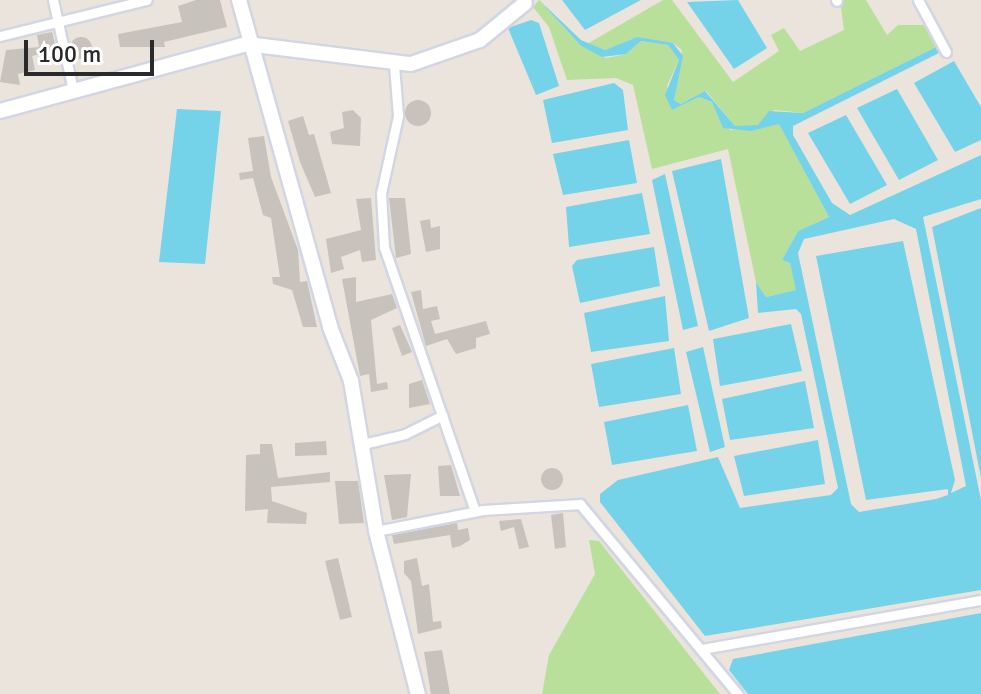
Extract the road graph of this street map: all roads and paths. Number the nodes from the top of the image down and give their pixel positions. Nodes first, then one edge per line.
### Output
1 (53, 0) edge
2 (147, 0) edge
3 (239, 0) edge
4 (918, 0) edge
5 (526, 1) edge
6 (58, 22) junction
7 (0, 36) edge
8 (247, 44) junction
9 (946, 52) dead end
10 (394, 65) junction
11 (73, 90) junction
12 (0, 111) edge
13 (443, 415) junction
14 (363, 444) junction
15 (475, 511) junction
16 (376, 531) junction
17 (981, 600) edge
18 (702, 649) junction
19 (418, 694) edge
20 (738, 694) edge

1 - 6 street
2 - 6 street
3 - 8 street
4 - 9 street
5 - 10 street
6 - 7 street
6 - 11 street
8 - 10 street
8 - 11 street
8 - 14 street
10 - 13 street
11 - 12 street
13 - 14 street
13 - 15 street
14 - 16 street
15 - 16 street
15 - 18 street
16 - 19 street
17 - 18 street
18 - 20 street

